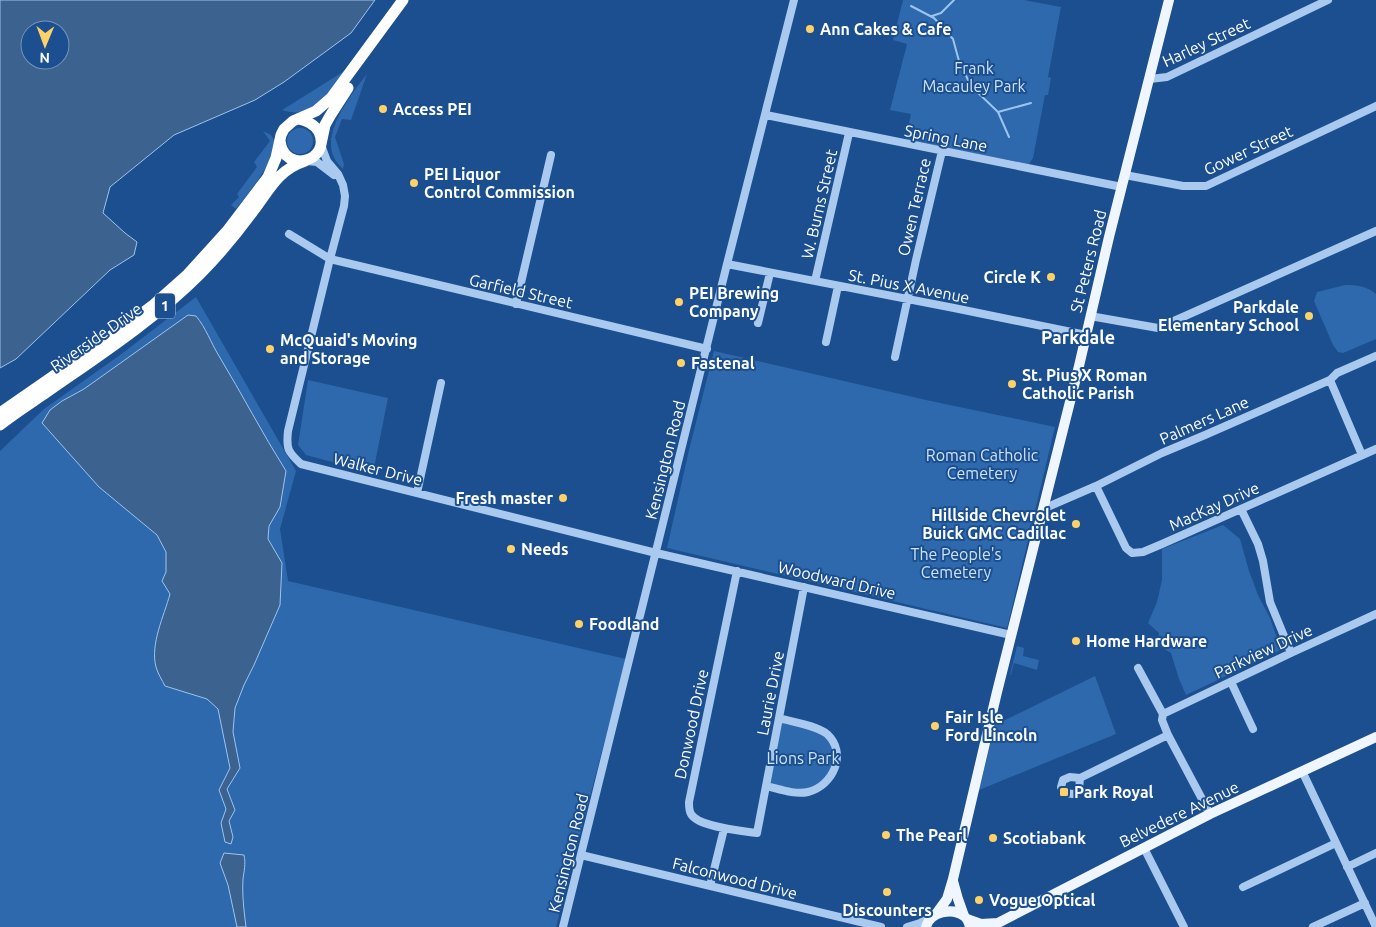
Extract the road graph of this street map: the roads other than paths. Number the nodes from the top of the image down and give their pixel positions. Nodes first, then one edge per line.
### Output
1 (403, 0) edge
2 (411, 0) edge
3 (794, 0) edge
4 (1169, 0) edge
5 (1328, 0) edge
6 (1150, 79) junction
7 (1376, 106) edge
8 (766, 116) junction
9 (299, 120) junction
10 (849, 132) junction
11 (280, 141) junction
12 (320, 144) junction
13 (942, 151) junction
14 (551, 155) dead end
15 (304, 161) junction
16 (1125, 175) junction
17 (1122, 187) junction
18 (342, 214) junction
19 (1376, 231) edge
20 (288, 234) dead end
21 (330, 259) junction
22 (728, 264) junction
23 (770, 273) junction
24 (815, 281) junction
25 (838, 286) junction
26 (907, 299) junction
27 (516, 304) junction
28 (1090, 316) junction
29 (758, 324) dead end
30 (1086, 335) junction
31 (826, 342) dead end
32 (707, 349) junction
33 (1376, 356) edge
34 (895, 357) dead end
35 (1330, 380) junction
36 (441, 383) dead end
37 (0, 413) edge
38 (0, 425) edge
39 (1376, 449) edge
40 (1362, 456) junction
41 (1096, 486) junction
42 (417, 493) junction
43 (1043, 508) junction
44 (1241, 509) junction
45 (656, 553) junction
46 (737, 571) junction
47 (804, 587) junction
48 (1376, 614) edge
49 (1011, 635) junction
50 (1291, 653) junction
51 (1138, 668) dead end
52 (1231, 682) junction
53 (1163, 714) junction
54 (779, 718) junction
55 (1253, 729) dead end
56 (1168, 736) junction
57 (1376, 737) edge
58 (1302, 771) junction
59 (1080, 778) dead end
60 (766, 786) junction
61 (1210, 814) junction
62 (724, 828) junction
63 (757, 833) joint
64 (1336, 843) junction
65 (1144, 848) junction
66 (1376, 853) edge
67 (581, 855) junction
68 (1347, 867) junction
69 (953, 879) junction
70 (710, 886) junction
71 (1243, 888) dead end
72 (1365, 903) junction
73 (931, 920) edge
74 (967, 921) edge
75 (996, 925) edge
76 (563, 927) edge
77 (881, 927) edge
78 (906, 927) edge
79 (1184, 927) edge
80 (1313, 927) edge
81 (1376, 927) edge

1 - 9 highway
2 - 12 highway
3 - 8 street, Kensington Road
4 - 6 main road, St Peters Road
5 - 6 street, Harley Street
6 - 16 main road, St Peters Road
7 - 16 street, Gower Street
8 - 10 street, Spring Lane
8 - 22 street, Kensington Road
9 - 11 highway
9 - 12 highway
10 - 13 street, Spring Lane
10 - 24 street, W. Burns Street
11 - 15 highway
11 - 37 highway, Riverside Drive / 1
12 - 15 highway
12 - 18 street
13 - 17 street, Spring Lane
13 - 26 street, Owen Terrace
14 - 27 street
15 - 18 street
15 - 38 highway, Riverside Drive / 1
16 - 17 main road, St Peters Road
17 - 28 main road, St Peters Road
18 - 21 street
19 - 28 street
20 - 21 street, Garfield Street
21 - 27 street, Garfield Street
21 - 42 street, Walker Drive
22 - 23 street, St. Pius X Avenue
22 - 32 street, Kensington Road
23 - 24 street, St. Pius X Avenue
23 - 29 street
24 - 25 street, St. Pius X Avenue
25 - 26 street, St. Pius X Avenue
25 - 31 street
26 - 30 street, St. Pius X Avenue
26 - 34 street, Owen Terrace
27 - 32 street, Garfield Street
28 - 30 main road, St Peters Road
30 - 43 main road, St Peters Road
32 - 45 street, Kensington Road
33 - 35 street, Palmers Lane
35 - 40 street
35 - 41 street, Palmers Lane
36 - 42 street
39 - 40 street, MacKay Drive
40 - 44 street, MacKay Drive
41 - 43 street, Palmers Lane
41 - 44 street, MacKay Drive
42 - 45 street, Walker Drive
43 - 49 main road, St Peters Road
44 - 50 street
45 - 46 street, Woodward Drive
45 - 67 street, Kensington Road
46 - 47 street, Woodward Drive
46 - 62 street, Donwood Drive
47 - 49 street, Woodward Drive
47 - 54 street, Laurie Drive
48 - 50 street, Parkview Drive
49 - 69 main road, St Peters Road
50 - 52 street, Parkview Drive
51 - 53 street
52 - 53 street, Parkview Drive
52 - 55 street
53 - 56 street
54 - 60 street, Laurie Drive
54 - 60 street
56 - 59 street
56 - 61 street
57 - 58 main road, Belvedere Avenue
58 - 61 main road, Belvedere Avenue
58 - 64 street
60 - 63 street, Laurie Drive
61 - 65 main road, Belvedere Avenue
62 - 63 street, Donwood Drive
62 - 70 street
64 - 68 street
64 - 71 street
65 - 75 main road, Belvedere Avenue
65 - 79 street
66 - 68 street
67 - 70 street, Falconwood Drive
67 - 76 street, Kensington Road
68 - 72 street
69 - 73 main road, St Peters Road
69 - 74 main road, St Peters Road
70 - 77 street, Falconwood Drive
72 - 80 street
72 - 81 street
73 - 74 main road, Belvedere Avenue
73 - 78 street
74 - 75 main road, Belvedere Avenue

